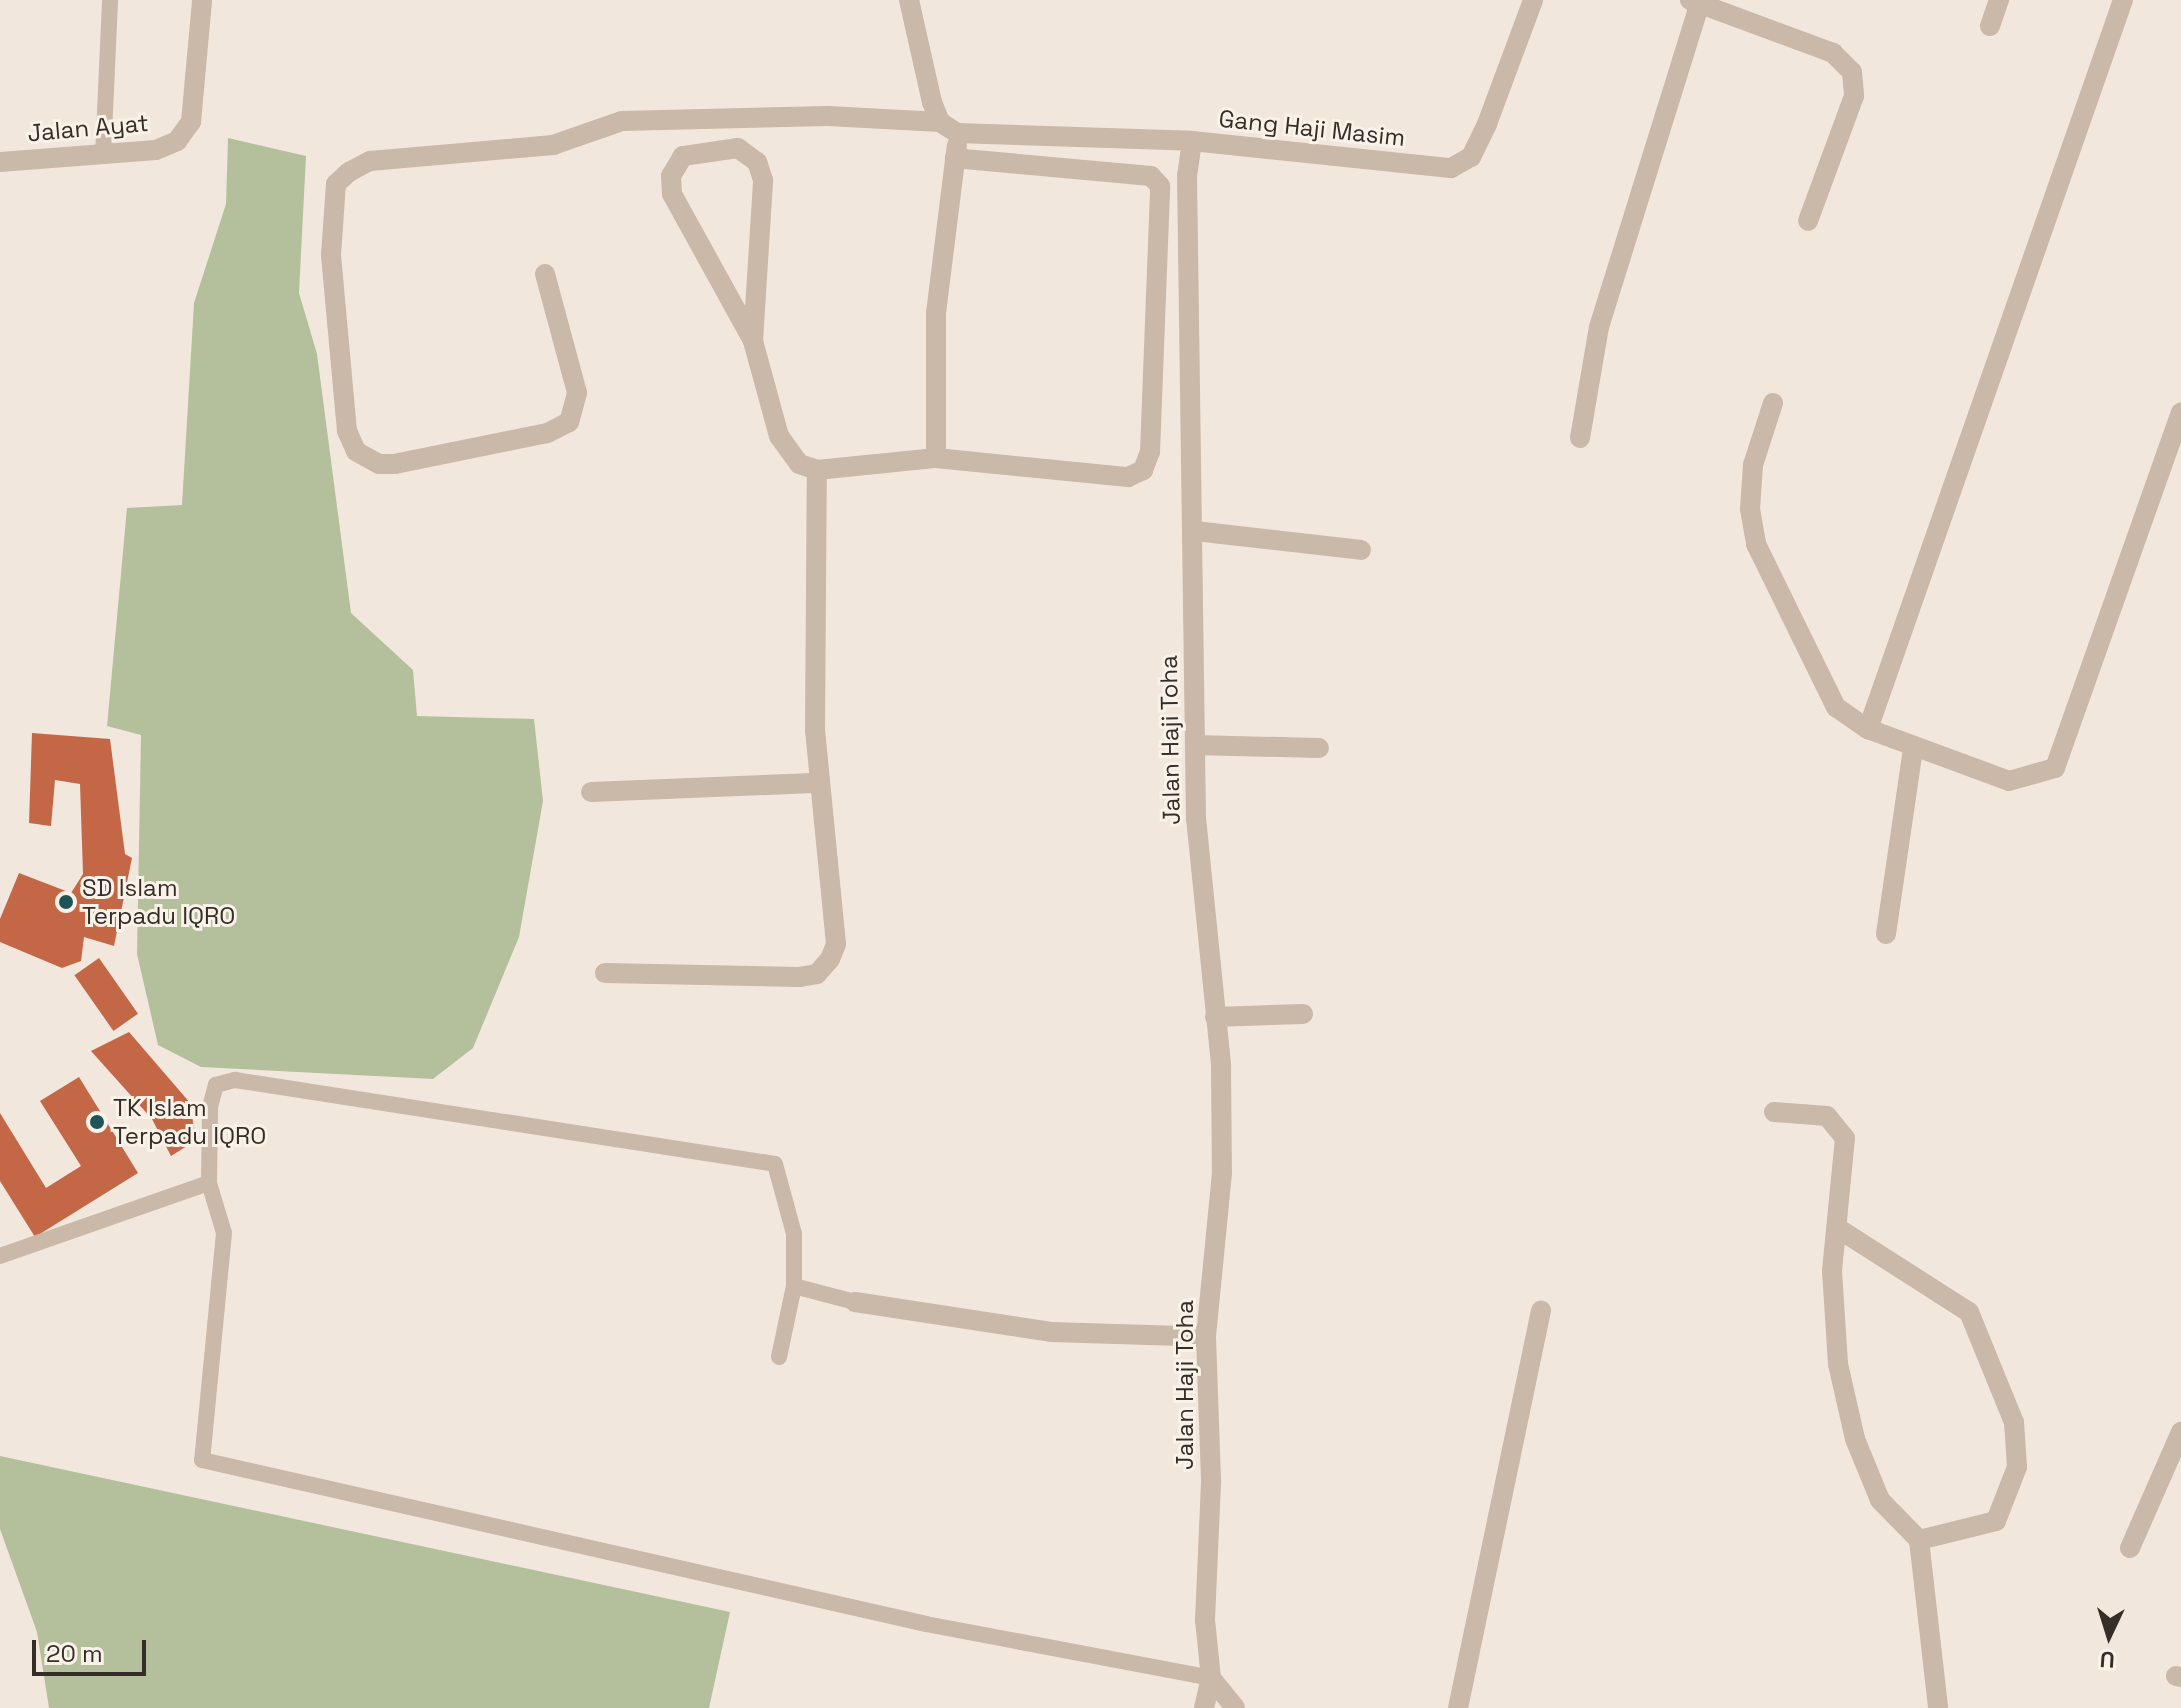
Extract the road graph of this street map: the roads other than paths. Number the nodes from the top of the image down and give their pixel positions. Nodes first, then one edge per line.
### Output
1 (110, 0) edge
2 (202, 0) edge
3 (909, 0) edge
4 (1533, 0) edge
5 (1999, 0) edge
6 (2123, 0) edge
7 (1695, 2) edge
8 (1736, 8) edge
9 (1990, 26) dead end
10 (949, 127) junction
11 (1192, 141) junction
12 (103, 156) junction
13 (955, 158) junction
14 (0, 162) edge
15 (1808, 221) dead end
16 (545, 274) dead end
17 (753, 341) junction
18 (1773, 403) dead end
19 (2181, 413) edge
20 (1580, 438) dead end
21 (936, 458) junction
22 (817, 470) junction
23 (1195, 531) junction
24 (1361, 550) dead end
25 (1868, 729) junction
26 (1195, 745) junction
27 (1319, 748) dead end
28 (1913, 748) junction
29 (819, 783) junction
30 (591, 792) dead end
31 (1886, 934) dead end
32 (605, 973) dead end
33 (1303, 1014) dead end
34 (1215, 1017) junction
35 (1774, 1112) dead end
36 (209, 1183) junction
37 (1839, 1229) junction
38 (0, 1256) edge
39 (794, 1286) junction
40 (855, 1302) joint
41 (1541, 1311) dead end
42 (1206, 1337) junction
43 (779, 1357) dead end
44 (2181, 1432) edge
45 (2175, 1468) edge
46 (1919, 1540) junction
47 (2130, 1548) dead end
48 (1211, 1678) junction
49 (1204, 1708) edge
50 (1235, 1708) edge
51 (1458, 1708) edge
52 (1938, 1708) edge

1 - 12 lane
2 - 12 street, Jalan Ayat
3 - 10 street
4 - 11 street, Gang Haji Masim
5 - 9 street
6 - 25 street
7 - 8 street
7 - 20 street
8 - 15 street
10 - 11 street
10 - 13 street
10 - 16 street
11 - 23 street, Jalan Haji Toha
12 - 14 street, Jalan Ayat
13 - 21 street
13 - 21 street
17 - 17 street
17 - 22 street
18 - 25 street
19 - 28 street
21 - 22 street
22 - 29 street
23 - 24 street
23 - 26 street, Jalan Haji Toha
25 - 28 street
26 - 27 street
26 - 34 street, Jalan Haji Toha
28 - 31 street
29 - 30 street
29 - 32 street
33 - 34 street
34 - 42 street, Jalan Haji Toha
35 - 37 street
36 - 38 lane
36 - 39 lane
36 - 48 lane
37 - 46 street
37 - 46 street
39 - 40 lane
39 - 43 lane
40 - 42 street
41 - 51 street
42 - 48 street, Jalan Haji Toha
44 - 45 street
45 - 47 street
46 - 52 street
48 - 49 street
48 - 50 street

